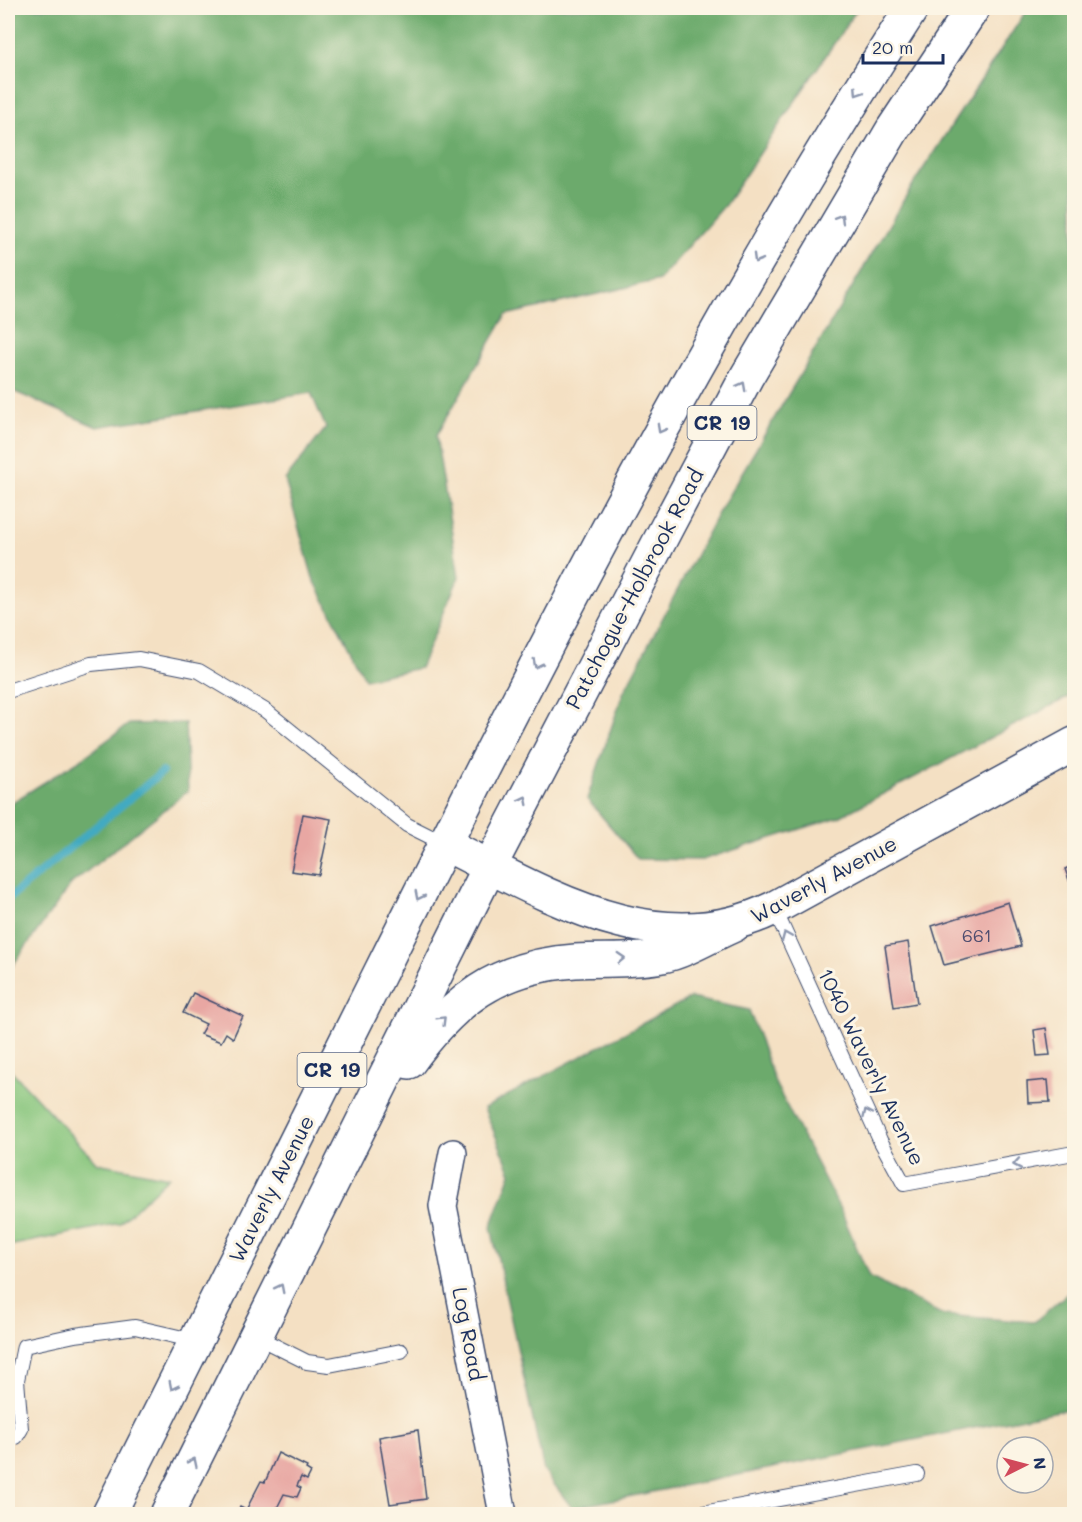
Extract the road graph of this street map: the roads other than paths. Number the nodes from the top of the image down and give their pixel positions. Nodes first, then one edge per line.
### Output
1 (912, 8) edge
2 (973, 8) edge
3 (8, 691) edge
4 (1074, 744) edge
5 (445, 844) junction
6 (490, 866) junction
7 (774, 908) junction
8 (734, 925) junction
9 (356, 1134) junction
10 (453, 1153) dead end
11 (1074, 1153) edge
12 (255, 1336) junction
13 (196, 1341) junction
14 (401, 1351) dead end
15 (8, 1440) edge
16 (917, 1474) dead end
17 (109, 1515) edge
18 (166, 1515) edge
19 (503, 1515) edge
20 (697, 1515) edge

1 -> 5 main road, CR 19
6 -> 2 main road, Patchogue-Holbrook Road / CR 19
3 - 5 lane
4 - 7 main road, Waverly Avenue
5 - 6 main road, Waverly Avenue
5 -> 13 main road, Waverly Avenue / CR 19
6 - 8 main road, Waverly Avenue
6 - 9 main road, CR 19
7 - 8 main road, Waverly Avenue
11 -> 7 lane, 1040 Waverly Avenue
9 -> 8 main road
12 -> 9 main road, CR 19
10 - 19 street, Log Road
12 - 14 lane
18 -> 12 main road, CR 19
13 - 15 lane
13 -> 17 main road, Waverly Avenue / CR 19
16 - 20 lane

